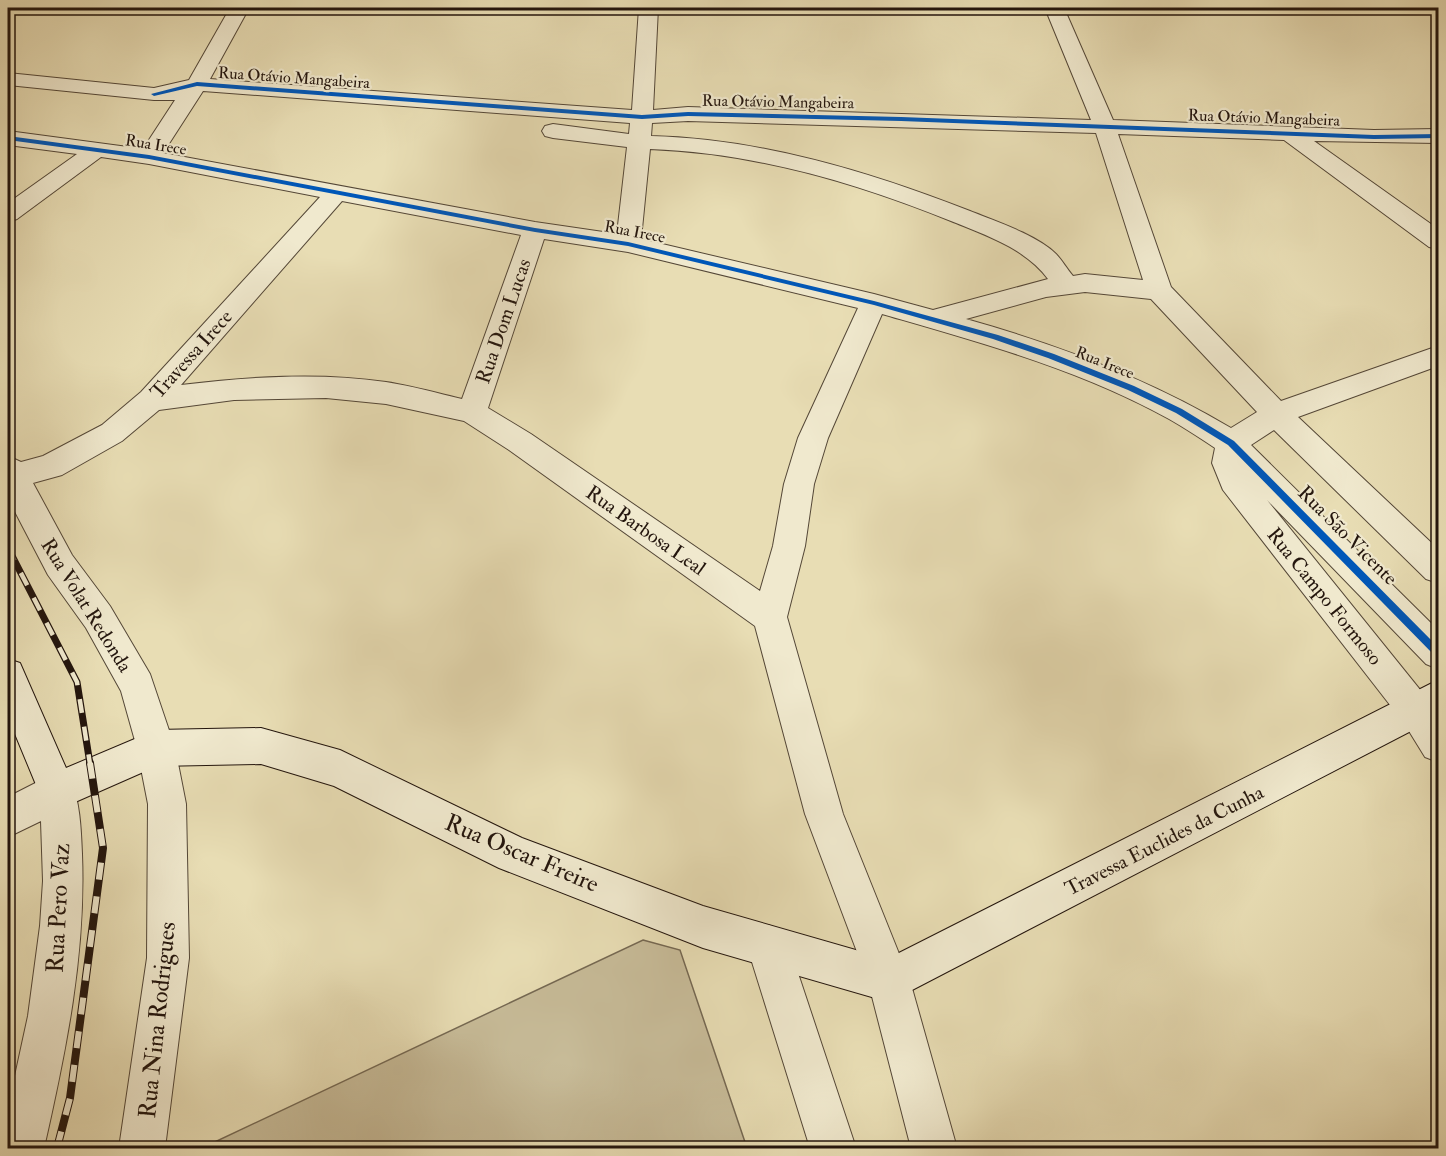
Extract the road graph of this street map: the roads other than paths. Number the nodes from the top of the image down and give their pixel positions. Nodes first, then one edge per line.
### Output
1 (238, 8) edge
2 (650, 8) edge
3 (1055, 8) edge
4 (8, 79) edge
5 (193, 89) junction
6 (642, 117) junction
7 (1105, 127) junction
8 (1288, 133) junction
9 (1438, 136) edge
10 (8, 138) edge
11 (638, 142) junction
12 (97, 150) junction
13 (149, 157) junction
14 (337, 192) junction
15 (8, 214) edge
16 (535, 230) junction
17 (1438, 241) edge
18 (628, 244) junction
19 (1067, 286) junction
20 (1159, 291) junction
21 (874, 303) junction
22 (931, 320) junction
23 (1438, 356) edge
24 (151, 400) junction
25 (472, 412) junction
26 (1276, 414) junction
27 (1231, 443) junction
28 (11, 472) edge
29 (1438, 569) edge
30 (770, 617) junction
31 (1438, 653) edge
32 (8, 675) edge
33 (1428, 704) edge
34 (1438, 744) edge
35 (156, 748) junction
36 (57, 791) junction
37 (8, 818) edge
38 (768, 946) junction
39 (889, 981) junction
40 (21, 1149) edge
41 (142, 1149) edge
42 (833, 1149) edge
43 (934, 1149) edge

1 - 5 street
2 - 6 street
3 - 7 street
4 - 5 street, Rua Otávio Mangabeira
5 - 6 street, Rua Otávio Mangabeira
5 - 11 street, Rua Otávio Mangabeira
5 - 13 street
6 - 7 street, Rua Otávio Mangabeira
6 - 11 street
7 - 8 street, Rua Otávio Mangabeira
7 - 20 street
8 - 9 street, Rua Otávio Mangabeira
8 - 17 street
10 - 12 street, Rua Irece
11 - 18 street
11 - 19 street, Rua Otávio Mangabeira
12 - 13 street, Rua Irece
12 - 15 street
13 - 14 street, Rua Irece
14 - 16 street, Rua Irece
14 - 24 street, Travessa Irece
16 - 18 street, Rua Irece
16 - 25 street, Rua Dom Lucas
18 - 21 street, Rua Irece
19 - 20 street
19 - 22 street
20 - 26 street, Rua São Vicente
21 - 22 street, Rua Irece
21 - 30 street
22 - 27 street, Rua Irece
23 - 26 street
24 - 25 street, Rua Barbosa Leal
24 - 28 street, Travessa Irece
25 - 30 street, Rua Barbosa Leal
26 - 27 street
26 - 29 street, Rua São Vicente
27 - 31 street, Rua São Vicente
27 - 33 street, Rua Campo Formoso
28 - 35 street, Rua Volat Redonda
30 - 39 street
32 - 36 street, Rua Pero Vaz
33 - 34 street, Rua Campo Formoso
33 - 39 street, Travessa Euclides da Cunha
35 - 36 street
35 - 38 street, Rua Oscar Freire
35 - 41 street, Rua Nina Rodrigues
36 - 37 street
36 - 40 street, Rua Pero Vaz
38 - 39 street, Rua Oscar Freire
38 - 42 street
39 - 43 street

